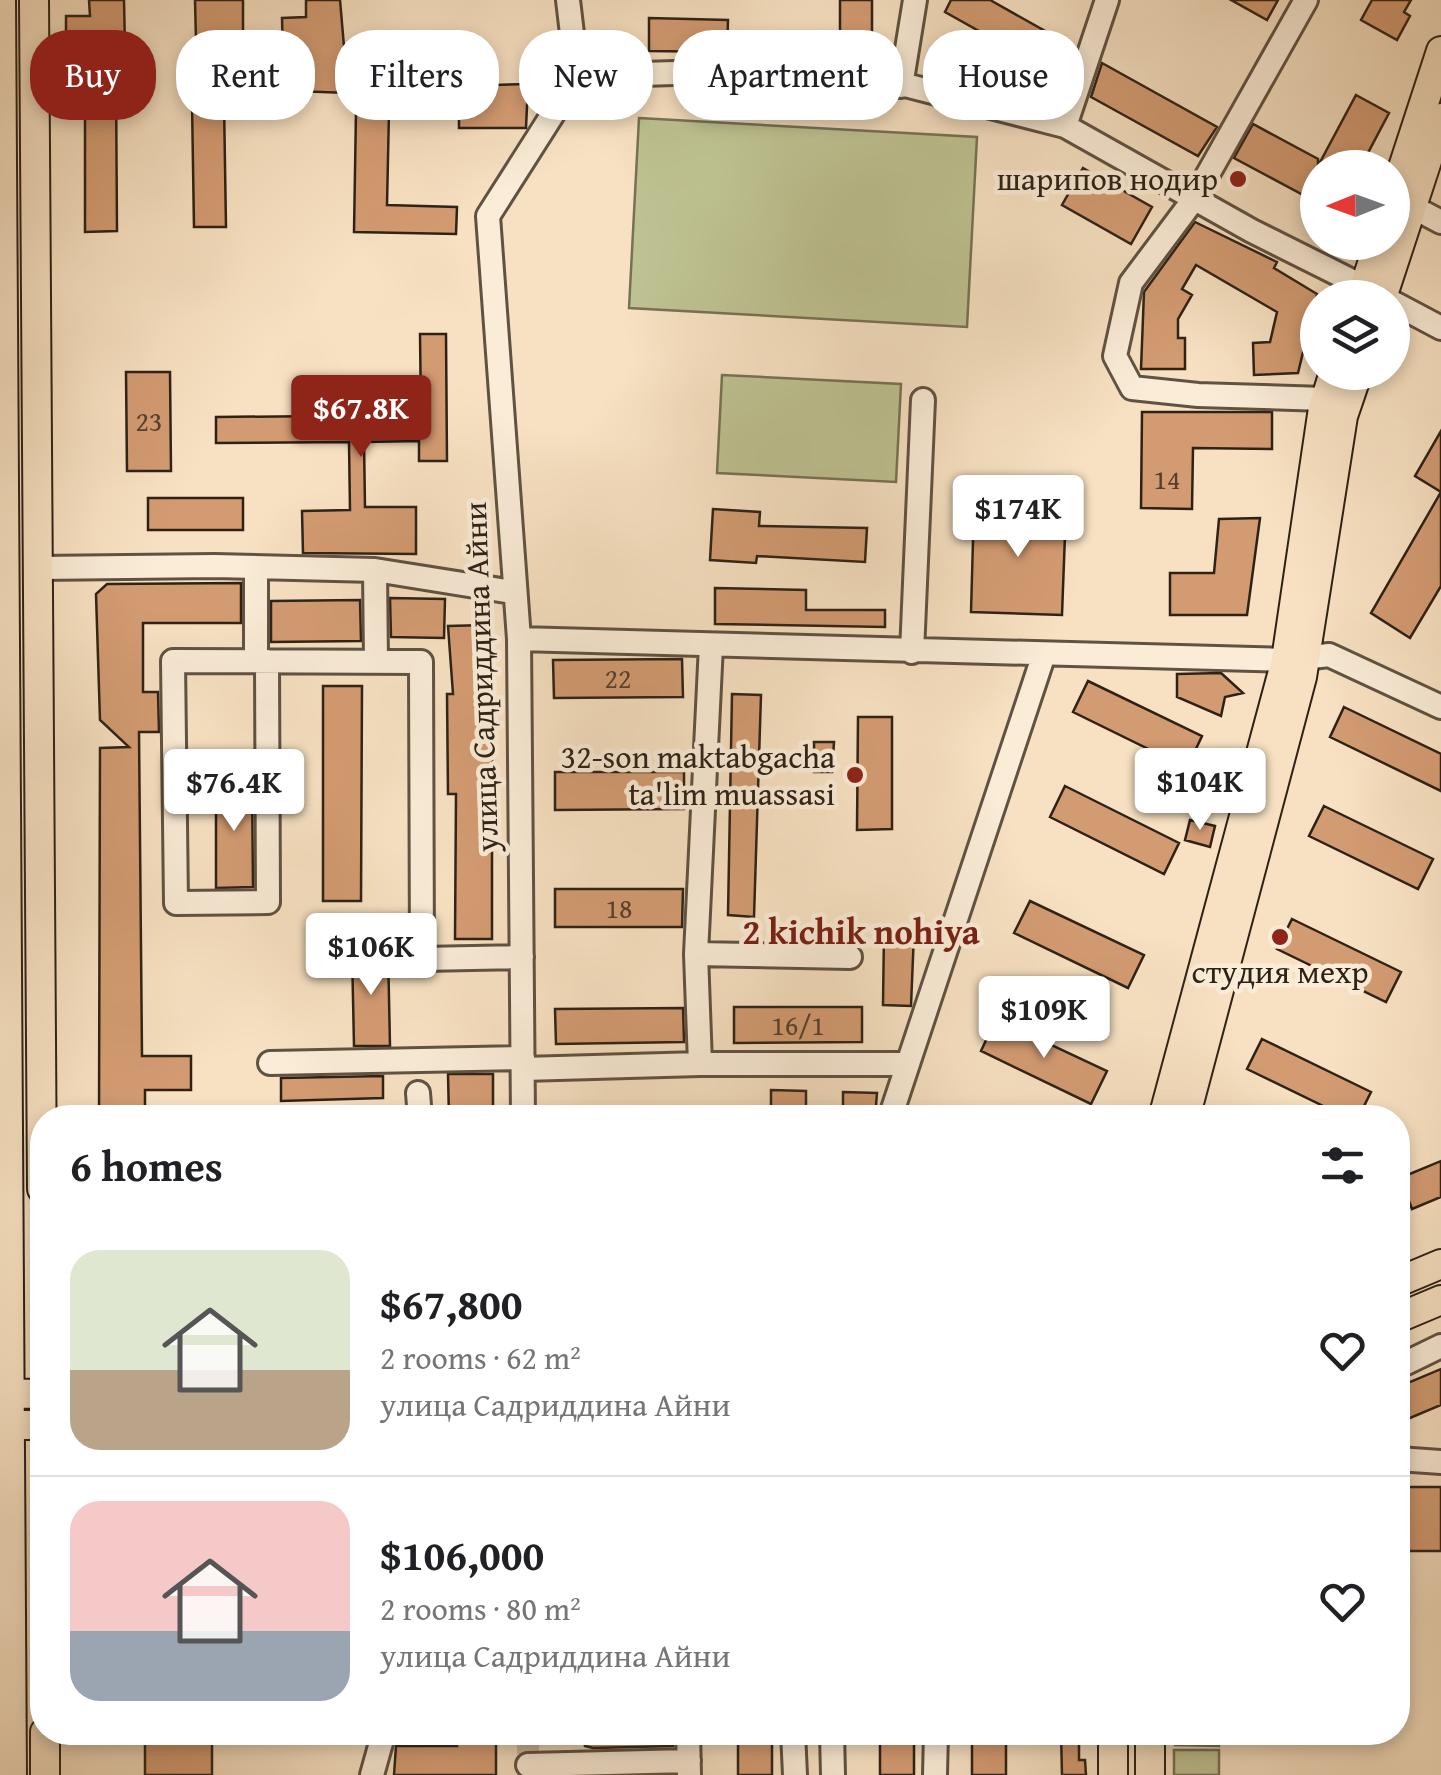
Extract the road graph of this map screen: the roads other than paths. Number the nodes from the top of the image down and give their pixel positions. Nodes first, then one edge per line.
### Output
1 (1, 0) edge
2 (34, 0) edge
3 (568, 0) edge
4 (916, 0) edge
5 (1108, 0) edge
6 (1306, 0) edge
7 (572, 30) edge
8 (1441, 51) edge
9 (1, 70) edge
10 (903, 70) edge
11 (903, 87) edge
12 (1441, 118) edge
13 (549, 120) edge
14 (1066, 126) junction
15 (1409, 150) edge
16 (1194, 200) junction
17 (1345, 280) edge
18 (1379, 280) edge
19 (1410, 312) edge
20 (1441, 328) edge
21 (1300, 388) edge
22 (1329, 390) edge
23 (1352, 390) edge
24 (923, 400) dead end
25 (3, 538) edge
26 (38, 568) junction
27 (256, 568) junction
28 (375, 570) junction
29 (513, 592) junction
30 (519, 639) junction
31 (711, 645) junction
32 (912, 652) junction
33 (1044, 654) junction
34 (1295, 660) junction
35 (262, 661) junction
36 (376, 662) junction
37 (1441, 707) edge
38 (4, 754) edge
39 (696, 954) junction
40 (522, 957) junction
41 (850, 957) dead end
42 (4, 986) edge
43 (270, 1063) dead end
44 (523, 1064) junction
45 (700, 1064) junction
46 (908, 1064) junction
47 (418, 1093) dead end
48 (41, 1105) edge
49 (419, 1105) edge
50 (523, 1105) edge
51 (894, 1105) edge
52 (1167, 1105) edge
53 (1188, 1105) edge
54 (1441, 1264) edge
55 (1410, 1277) edge
56 (1441, 1300) edge
57 (1410, 1313) edge
58 (1441, 1346) edge
59 (1410, 1361) edge
60 (5, 1393) edge
61 (30, 1394) edge
62 (5, 1424) edge
63 (30, 1425) edge
64 (1410, 1460) edge
65 (1441, 1462) edge
66 (6, 1668) edge
67 (45, 1745) edge
68 (380, 1745) edge
69 (793, 1745) edge
70 (832, 1745) edge
71 (936, 1745) edge
72 (1113, 1745) edge
73 (1150, 1745) edge
74 (528, 1765) dead end
75 (689, 1768) edge
76 (12, 1775) edge
77 (45, 1775) edge
78 (372, 1775) edge
79 (794, 1775) edge
80 (833, 1775) edge
81 (936, 1775) edge
82 (1113, 1775) edge
83 (1150, 1775) edge

1 - 9 main road
2 - 26 main road
3 - 7 street
4 - 10 street
5 - 14 street
6 - 16 street
8 - 15 main road
9 - 25 main road
11 - 14 street
12 - 18 main road
13 - 29 street, улица Садриддина Айни
14 - 16 street
16 - 17 street
16 - 21 street
19 - 20 street
22 - 34 main road
23 - 34 main road
24 - 32 street
25 - 38 main road
26 - 27 street
26 - 48 main road
27 - 28 street
27 - 35 street
28 - 29 street
28 - 36 street
29 - 30 street, улица Садриддина Айни
30 - 31 street
30 - 40 street, улица Садриддина Айни
31 - 32 street
31 - 39 street
32 - 33 street
33 - 34 street
33 - 46 street
34 - 37 street
34 - 52 main road
34 - 53 main road
35 - 35 street
35 - 36 street
36 - 40 street
38 - 42 main road
39 - 41 street
39 - 45 street
40 - 44 street, улица Садриддина Айни
42 - 60 main road
43 - 44 street
44 - 45 street
44 - 50 street, улица Садриддина Айни
45 - 46 street
46 - 51 street
47 - 49 street
54 - 55 main road
56 - 57 main road
58 - 59 street
60 - 61 main road
60 - 62 main road
62 - 63 main road
62 - 66 main road
64 - 65 street
66 - 76 main road
67 - 77 main road
68 - 78 street
69 - 79 street
70 - 80 street
71 - 81 street
72 - 82 main road
73 - 83 main road
74 - 75 street

